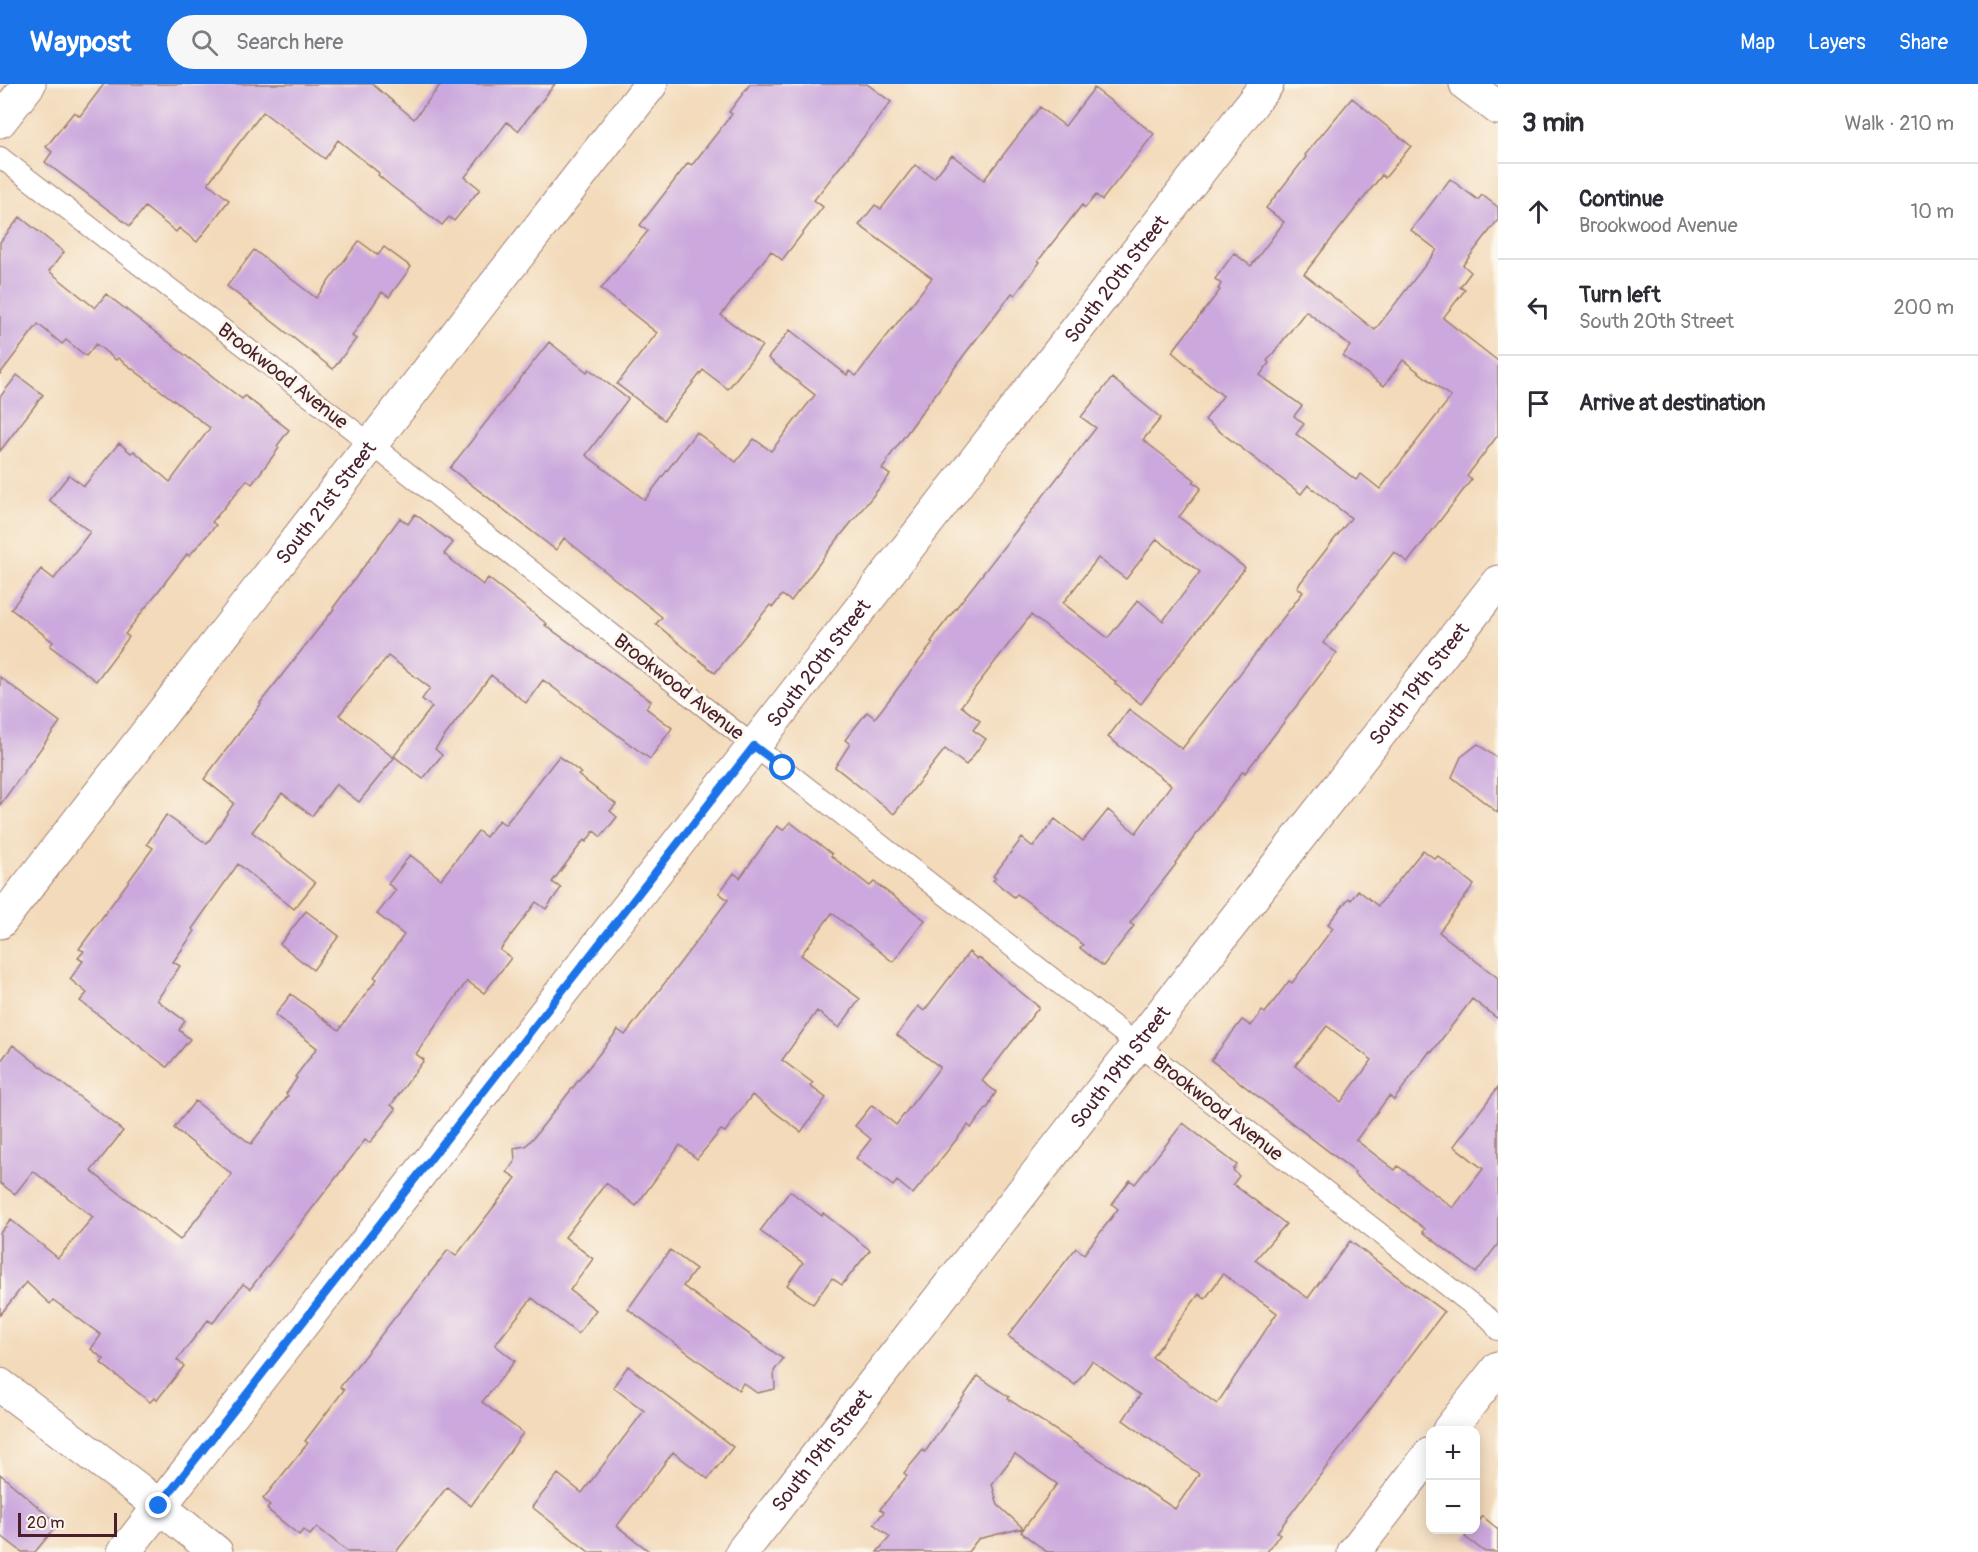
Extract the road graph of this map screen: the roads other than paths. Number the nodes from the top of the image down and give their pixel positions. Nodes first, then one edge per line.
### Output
1 (29, 84) edge
2 (651, 84) edge
3 (1267, 84) edge
4 (1466, 84) edge
5 (1498, 108) edge
6 (0, 121) edge
7 (0, 157) edge
8 (371, 444) junction
9 (1498, 582) edge
10 (754, 746) junction
11 (0, 922) edge
12 (1137, 1045) junction
13 (1498, 1330) edge
14 (1498, 1368) edge
15 (0, 1385) edge
16 (1453, 1426) edge
17 (1426, 1460) edge
18 (159, 1506) junction
19 (124, 1552) edge
20 (216, 1552) edge
21 (742, 1552) edge
22 (1354, 1552) edge

1 - 6 street
2 - 8 street, South 21st Street
3 - 10 street, South 20th Street
4 - 5 street
7 - 8 lane, Brookwood Avenue
8 - 10 lane, Brookwood Avenue
8 - 11 street, South 21st Street
9 - 12 street, South 19th Street
10 - 12 lane, Brookwood Avenue
10 - 18 street, South 20th Street
12 - 13 lane, Brookwood Avenue
12 - 21 street, South 19th Street
14 - 16 street
15 - 18 street
17 - 22 street
18 - 19 street, South 20th Street
18 - 20 street

